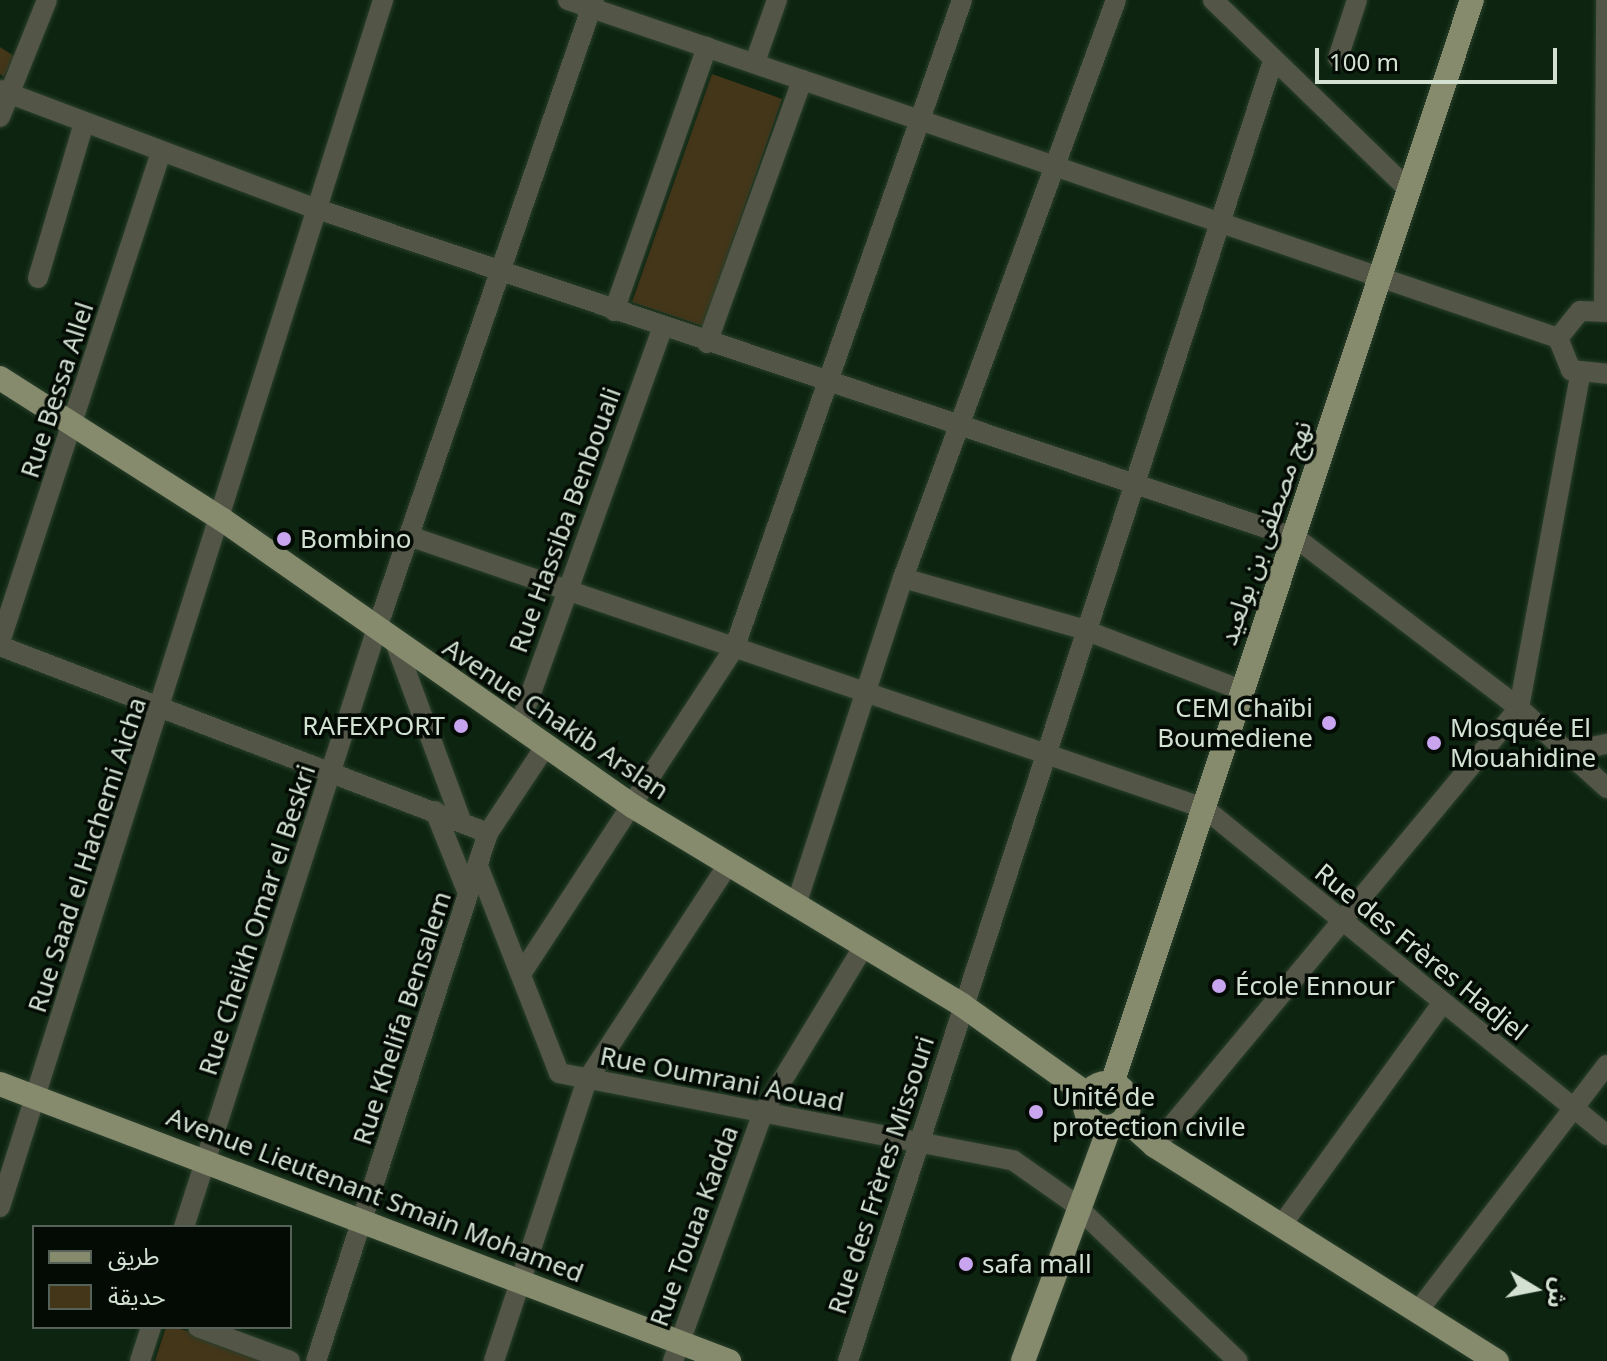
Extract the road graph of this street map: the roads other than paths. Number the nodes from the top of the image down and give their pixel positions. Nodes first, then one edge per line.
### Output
1 (47, 0) edge
2 (383, 0) edge
3 (568, 0) edge
4 (777, 0) edge
5 (962, 0) edge
6 (1116, 0) edge
7 (1357, 0) edge
8 (1472, 0) edge
9 (1606, 0) edge
10 (592, 4) edge
11 (1223, 4) edge
12 (707, 47) junction
13 (1338, 58) dead end
14 (1273, 61) junction
15 (755, 62) junction
16 (802, 80) junction
17 (5, 94) edge
18 (0, 117) edge
19 (918, 119) junction
20 (83, 126) junction
21 (161, 152) junction
22 (1058, 163) junction
23 (1409, 190) junction
24 (317, 209) junction
25 (1221, 225) junction
26 (498, 269) junction
27 (1377, 276) junction
28 (38, 278) dead end
29 (614, 311) junction
30 (1605, 311) edge
31 (662, 328) junction
32 (707, 343) junction
33 (1558, 344) junction
34 (1607, 374) edge
35 (1580, 376) junction
36 (0, 378) edge
37 (829, 385) junction
38 (74, 425) junction
39 (957, 429) junction
40 (1137, 485) junction
41 (223, 520) junction
42 (409, 536) junction
43 (1296, 538) junction
44 (903, 578) junction
45 (566, 593) junction
46 (1082, 629) junction
47 (386, 635) junction
48 (0, 644) edge
49 (734, 649) junction
50 (1241, 690) junction
51 (867, 694) junction
52 (162, 707) junction
53 (1519, 708) junction
54 (518, 729) junction
55 (1607, 744) edge
56 (545, 747) junction
57 (1568, 752) junction
58 (1045, 755) junction
59 (333, 773) junction
60 (1607, 788) edge
61 (634, 807) junction
62 (1204, 808) junction
63 (435, 811) junction
64 (462, 823) junction
65 (488, 833) junction
66 (478, 866) junction
67 (727, 866) junction
68 (468, 893) junction
69 (797, 902) junction
70 (1344, 923) junction
71 (864, 946) junction
72 (521, 974) junction
73 (962, 1005) junction
74 (1441, 1005) junction
75 (1607, 1065) edge
76 (587, 1080) junction
77 (0, 1084) edge
78 (1112, 1084) junction
79 (1087, 1094) junction
80 (36, 1096) junction
81 (1572, 1108) junction
82 (763, 1112) junction
83 (1108, 1122) junction
84 (1607, 1135) edge
85 (921, 1144) junction
86 (1155, 1146) junction
87 (206, 1159) junction
88 (0, 1207) edge
89 (1077, 1210) junction
90 (365, 1221) junction
91 (185, 1225) edge
92 (1281, 1226) junction
93 (521, 1283) junction
94 (1421, 1307) junction
95 (150, 1329) edge
96 (203, 1329) edge
97 (676, 1351) edge
98 (1026, 1360) edge
99 (140, 1361) edge
100 (290, 1361) edge
101 (316, 1361) edge
102 (494, 1361) edge
103 (729, 1361) edge
104 (848, 1361) edge
105 (1238, 1361) edge
106 (1497, 1361) edge

1 - 17 street
2 - 24 street, Rue Saad el Hachemi Aicha
3 - 10 street
4 - 15 street
5 - 19 street
6 - 22 street
7 - 13 street
8 - 23 main road, نهج مصطفى بن بولعيد
9 - 30 street
10 - 12 street
10 - 26 street, Rue Cheikh Omar el Beskri
11 - 14 street
12 - 15 street
12 - 29 street
14 - 23 street
14 - 25 street, Rue des Frères Missouri
15 - 16 street
16 - 19 street
16 - 32 street
17 - 18 street
17 - 20 street
19 - 22 street
19 - 37 street
20 - 21 street
20 - 28 street
21 - 24 street
21 - 38 street, Rue Bessa Allel
22 - 25 street
22 - 39 street
23 - 27 main road, نهج مصطفى بن بولعيد
24 - 26 street
24 - 41 street, Rue Saad el Hachemi Aicha
25 - 27 street
25 - 40 street, Rue des Frères Missouri
26 - 29 street
26 - 42 street, Rue Cheikh Omar el Beskri
27 - 33 street
27 - 43 main road, نهج مصطفى بن بولعيد
29 - 31 street
30 - 33 street
31 - 32 street
31 - 45 street, Rue Hassiba Benbouali
32 - 37 street
33 - 35 street
34 - 35 street
35 - 53 street
36 - 38 main road, Avenue Chakib Arslan
37 - 39 street
37 - 49 street
38 - 41 main road, Avenue Chakib Arslan
38 - 48 street, Rue Bessa Allel
39 - 40 street
39 - 44 street
40 - 43 street
40 - 46 street, Rue des Frères Missouri
41 - 47 main road, Avenue Chakib Arslan
41 - 52 street, Rue Saad el Hachemi Aicha
42 - 45 street
42 - 47 street, Rue Cheikh Omar el Beskri
43 - 50 main road, نهج مصطفى بن بولعيد
43 - 53 street
44 - 46 street
44 - 51 street
45 - 49 street
45 - 54 street, Rue Hassiba Benbouali
46 - 50 street
46 - 58 street, Rue des Frères Missouri
47 - 54 main road, Avenue Chakib Arslan
47 - 59 street, Rue Cheikh Omar el Beskri
47 - 64 street
48 - 52 street
49 - 51 street
49 - 61 street
50 - 62 main road, نهج مصطفى بن بولعيد
51 - 58 street
51 - 69 street
52 - 59 street
52 - 80 street, Rue Saad el Hachemi Aicha
53 - 57 street
53 - 70 street
54 - 56 main road, Avenue Chakib Arslan
55 - 57 street
56 - 61 main road, Avenue Chakib Arslan
56 - 65 street, Rue Khelifa Bensalem
57 - 60 street
58 - 62 street
58 - 73 street, Rue des Frères Missouri
59 - 63 street
59 - 87 street, Rue Cheikh Omar el Beskri
61 - 67 main road, Avenue Chakib Arslan
61 - 72 street
62 - 70 street, Rue des Frères Hadjel
62 - 78 main road, نهج مصطفى بن بولعيد
63 - 64 street
63 - 68 street
64 - 65 street
65 - 66 street, Rue Khelifa Bensalem
66 - 68 street, Rue Khelifa Bensalem
66 - 72 street, Rue Oumrani Aouad
67 - 69 main road, Avenue Chakib Arslan
67 - 76 street
68 - 90 street, Rue Khelifa Bensalem
69 - 71 main road, Avenue Chakib Arslan
70 - 74 street, Rue des Frères Hadjel
70 - 86 street
71 - 73 main road, Avenue Chakib Arslan
71 - 82 street, Rue Touaa Kadda
72 - 76 street, Rue Oumrani Aouad
73 - 79 main road, Avenue Chakib Arslan
73 - 85 street, Rue des Frères Missouri
74 - 81 street, Rue des Frères Hadjel
74 - 92 street
75 - 81 street
76 - 82 street, Rue Oumrani Aouad
76 - 93 street
77 - 80 main road, Avenue Lieutenant Smain Mohamed
78 - 79 main road
78 - 83 main road
79 - 83 main road
80 - 87 main road, Avenue Lieutenant Smain Mohamed
80 - 88 street, Rue Saad el Hachemi Aicha
81 - 84 street, Rue des Frères Hadjel
81 - 94 street
82 - 85 street, Rue Oumrani Aouad
82 - 97 street, Rue Touaa Kadda
83 - 86 main road
83 - 89 main road
85 - 89 street, Rue Oumrani Aouad
85 - 104 street, Rue des Frères Missouri
86 - 92 main road
87 - 90 main road, Avenue Lieutenant Smain Mohamed
87 - 91 street, Rue Cheikh Omar el Beskri
89 - 98 main road
89 - 105 street, Rue Oumrani Aouad
90 - 93 main road, Avenue Lieutenant Smain Mohamed
90 - 101 street, Rue Khelifa Bensalem
92 - 94 main road
93 - 97 main road, Avenue Lieutenant Smain Mohamed
93 - 102 street
94 - 106 main road
95 - 99 street
96 - 100 street
97 - 103 main road, Avenue Lieutenant Smain Mohamed

